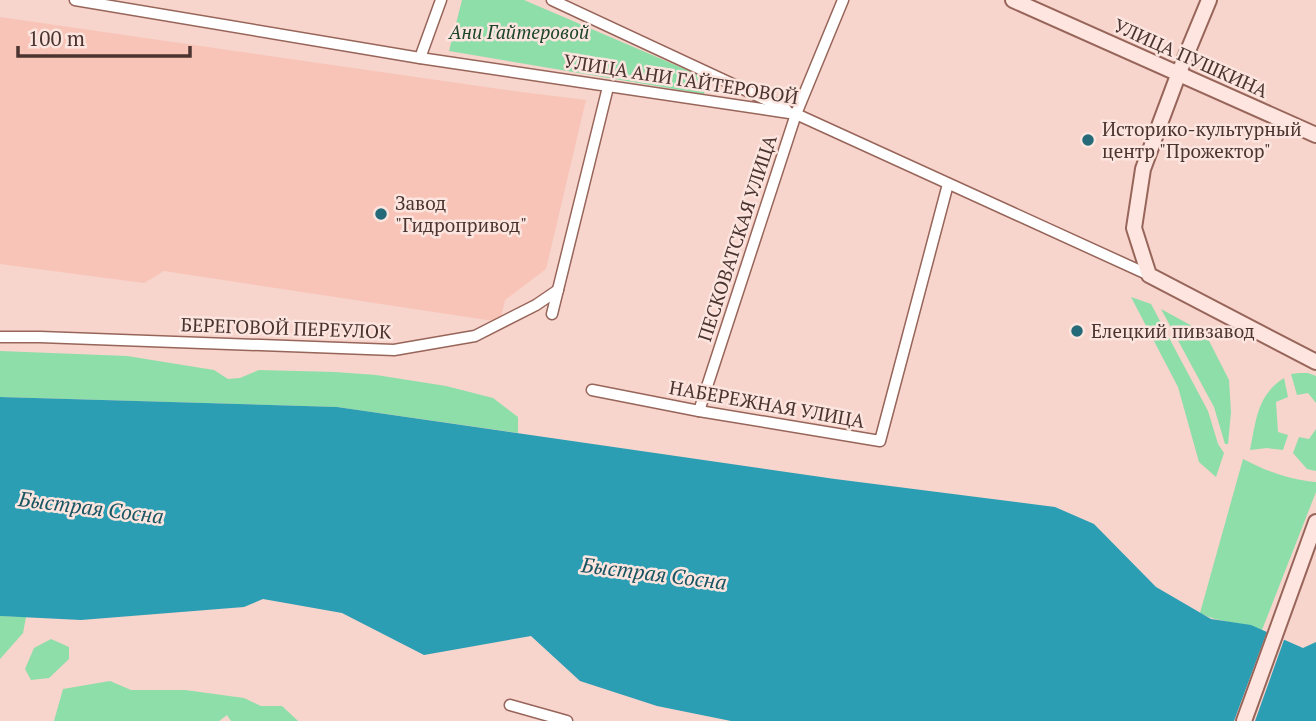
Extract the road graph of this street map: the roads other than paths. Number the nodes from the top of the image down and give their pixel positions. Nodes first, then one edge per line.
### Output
1 (75, 0) edge
2 (441, 0) edge
3 (552, 0) edge
4 (843, 0) edge
5 (1013, 0) edge
6 (1209, 0) edge
7 (420, 58) junction
8 (1179, 74) junction
9 (608, 87) junction
10 (796, 114) junction
11 (1316, 135) edge
12 (948, 184) junction
13 (1149, 275) junction
14 (558, 290) junction
15 (552, 314) dead end
16 (0, 337) edge
17 (1316, 362) edge
18 (592, 390) dead end
19 (699, 411) junction
20 (1316, 522) edge
21 (510, 705) dead end
22 (567, 721) edge
23 (1244, 721) edge

1 - 7 street, УЛИЦА АНИ ГАЙТЕРОВОЙ
2 - 7 street
3 - 10 street
4 - 10 street, ПЕСКОВАТСКАЯ УЛИЦА
5 - 8 main road, УЛИЦА ПУШКИНА
6 - 8 main road
7 - 9 street, УЛИЦА АНИ ГАЙТЕРОВОЙ
8 - 11 main road, УЛИЦА ПУШКИНА
8 - 13 main road
9 - 10 street, УЛИЦА АНИ ГАЙТЕРОВОЙ
9 - 14 street
10 - 12 street, УЛИЦА АНИ ГАЙТЕРОВОЙ
10 - 19 street, ПЕСКОВАТСКАЯ УЛИЦА
12 - 13 street, УЛИЦА АНИ ГАЙТЕРОВОЙ
12 - 19 street, НАБЕРЕЖНАЯ УЛИЦА
13 - 17 main road, УЛИЦА АНИ ГАЙТЕРОВОЙ
14 - 15 street
14 - 16 street, БЕРЕГОВОЙ ПЕРЕУЛОК
18 - 19 street, НАБЕРЕЖНАЯ УЛИЦА
20 - 23 main road
21 - 22 street

